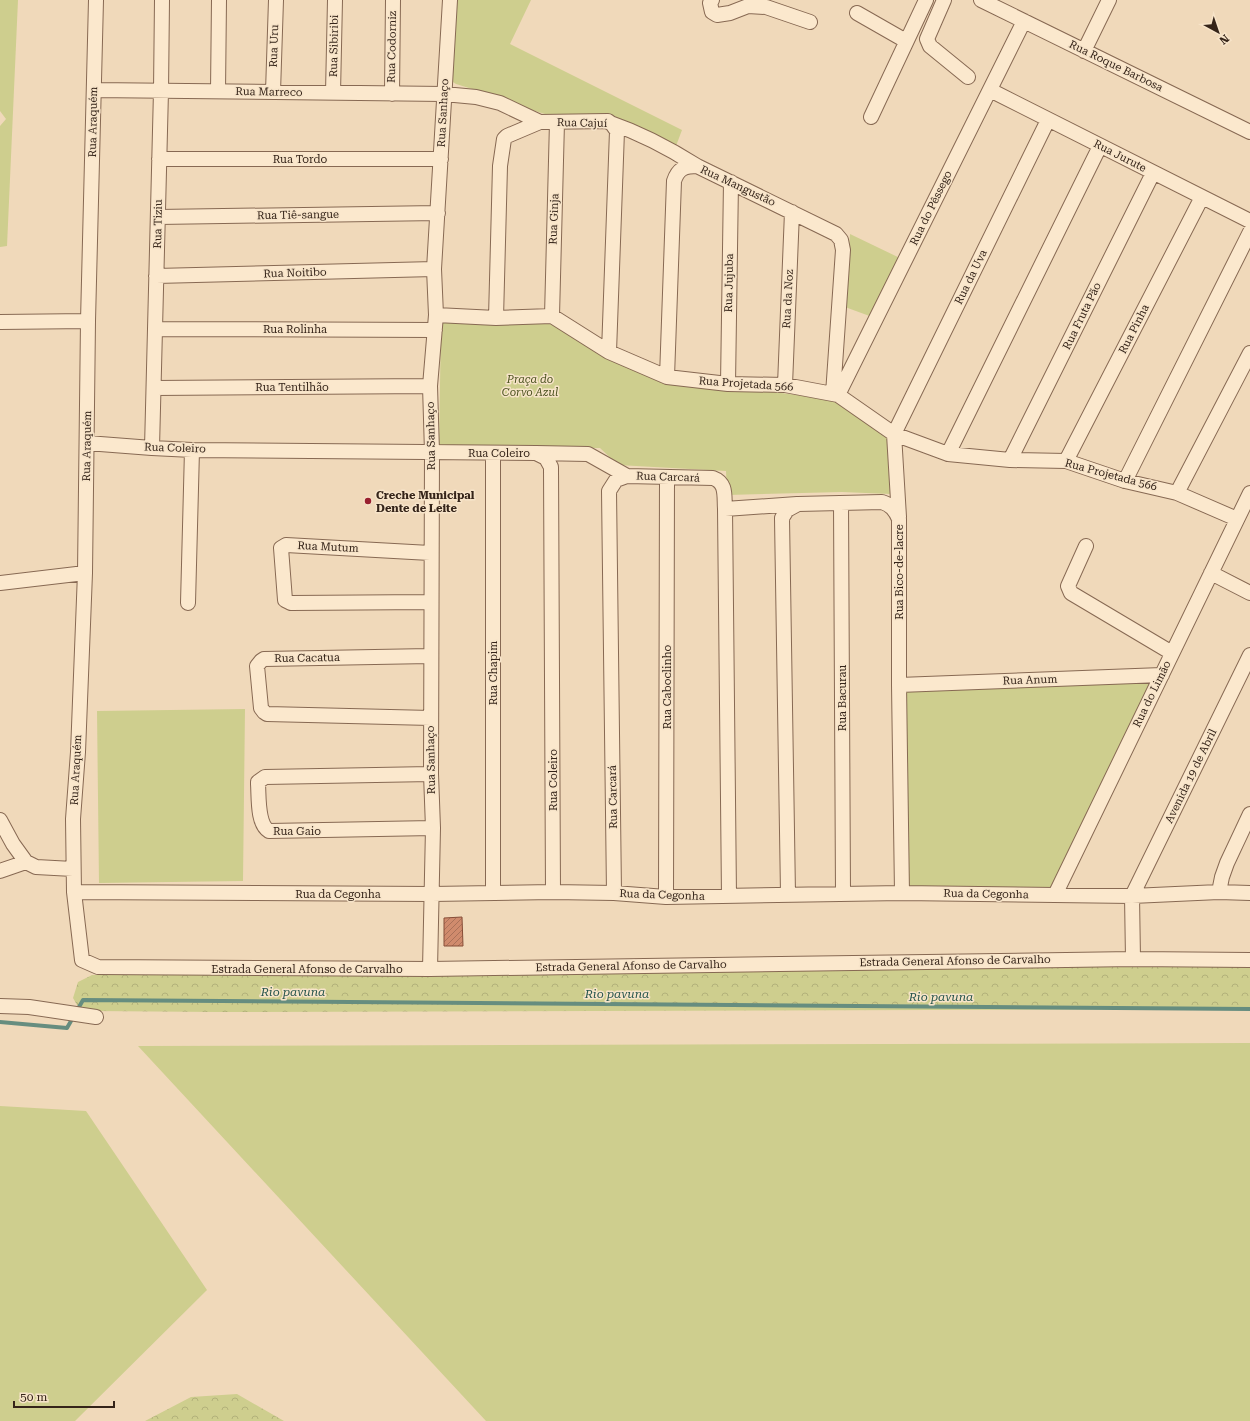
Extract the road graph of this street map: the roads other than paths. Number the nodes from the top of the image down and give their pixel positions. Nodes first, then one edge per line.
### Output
1 (96, 0) edge
2 (162, 0) edge
3 (219, 0) edge
4 (276, 0) edge
5 (335, 0) edge
6 (393, 0) edge
7 (450, 0) edge
8 (712, 0) edge
9 (926, 0) edge
10 (944, 0) edge
11 (981, 0) edge
12 (1110, 0) edge
13 (857, 13) dead end
14 (1024, 21) junction
15 (810, 22) dead end
16 (906, 41) junction
17 (1084, 51) junction
18 (968, 78) dead end
19 (94, 90) junction
20 (990, 90) junction
21 (161, 91) junction
22 (218, 91) junction
23 (272, 92) junction
24 (333, 93) junction
25 (392, 94) junction
26 (444, 94) junction
27 (871, 116) dead end
28 (1048, 120) junction
29 (540, 122) junction
30 (557, 122) junction
31 (608, 122) junction
32 (1250, 132) edge
33 (1100, 146) junction
34 (159, 159) junction
35 (441, 159) junction
36 (697, 166) junction
37 (1153, 173) junction
38 (731, 182) junction
39 (1202, 197) junction
40 (792, 212) junction
41 (438, 213) junction
42 (158, 217) junction
43 (1250, 221) edge
44 (1250, 232) edge
45 (434, 269) junction
46 (156, 276) junction
47 (436, 315) junction
48 (552, 316) junction
49 (496, 318) junction
50 (88, 321) junction
51 (0, 322) edge
52 (155, 329) junction
53 (435, 330) junction
54 (609, 352) junction
55 (1250, 353) edge
56 (667, 377) junction
57 (728, 384) junction
58 (430, 386) junction
59 (785, 386) junction
60 (154, 388) junction
61 (836, 395) junction
62 (894, 434) junction
63 (87, 443) junction
64 (152, 448) junction
65 (192, 450) junction
66 (432, 452) junction
67 (494, 453) junction
68 (536, 453) junction
69 (948, 454) junction
70 (1010, 460) junction
71 (1066, 461) junction
72 (627, 476) junction
73 (667, 477) junction
74 (1125, 481) junction
75 (1177, 493) junction
76 (1250, 493) edge
77 (841, 503) junction
78 (798, 504) junction
79 (725, 509) junction
80 (899, 519) junction
81 (1237, 519) junction
82 (1086, 546) dead end
83 (430, 553) junction
84 (85, 573) junction
85 (1211, 573) junction
86 (0, 584) edge
87 (1250, 593) edge
88 (430, 602) junction
89 (188, 603) dead end
90 (1172, 653) junction
91 (1250, 655) edge
92 (430, 656) junction
93 (1162, 675) junction
94 (898, 685) junction
95 (431, 718) junction
96 (430, 774) junction
97 (1250, 814) edge
98 (0, 820) edge
99 (432, 828) junction
100 (26, 862) junction
101 (73, 869) junction
102 (0, 871) edge
103 (74, 892) junction
104 (494, 892) junction
105 (553, 892) junction
106 (1219, 892) junction
107 (614, 893) junction
108 (902, 893) junction
109 (1250, 893) edge
110 (432, 894) junction
111 (788, 894) junction
112 (843, 894) junction
113 (1055, 895) junction
114 (729, 896) junction
115 (1132, 896) junction
116 (666, 897) junction
117 (1133, 959) junction
118 (1250, 960) edge
119 (430, 969) junction
120 (0, 1006) edge
121 (96, 1017) dead end

1 - 19 street, Rua Araquém
2 - 21 street, Rua Tiziu
3 - 22 street
4 - 23 street, Rua Uru
5 - 24 street, Rua Sibiribi
6 - 25 street, Rua Codorniz
7 - 26 street, Rua Sanhaço
8 - 15 street
9 - 16 street
10 - 18 street
11 - 14 street, Rua Roque Barbosa
12 - 17 street
13 - 16 street
14 - 17 street, Rua Roque Barbosa
14 - 20 street, Rua do Pêssego
16 - 27 street
17 - 32 street, Rua Roque Barbosa
19 - 21 street, Rua Marreco
19 - 50 street, Rua Araquém
20 - 28 street, Rua Jurute
20 - 61 street, Rua do Pêssego
21 - 22 street, Rua Marreco
21 - 34 street, Rua Tiziu
22 - 23 street, Rua Marreco
23 - 24 street, Rua Marreco
24 - 25 street, Rua Marreco
25 - 26 street, Rua Marreco
26 - 29 street, Rua Marreco
26 - 35 street, Rua Sanhaço
28 - 33 street, Rua Jurute
28 - 62 street, Rua da Uva
29 - 30 street, Rua Cajuí
29 - 49 street, Rua Cajuí
30 - 31 street, Rua Cajuí
30 - 48 street, Rua Ginja
31 - 36 street
31 - 54 street, Rua Cajuí
33 - 37 street, Rua Jurute
33 - 69 street
34 - 35 street, Rua Tordo
34 - 42 street, Rua Tiziu
35 - 41 street, Rua Sanhaço
36 - 38 street, Rua Mangustão
36 - 56 street, Rua Mangustão
37 - 39 street, Rua Jurute
37 - 70 street, Rua Fruta Pão
38 - 40 street, Rua Mangustão
38 - 57 street, Rua Jujuba
39 - 43 street, Rua Jurute
39 - 71 street, Rua Pinha
40 - 59 street, Rua da Noz
40 - 61 street, Rua Mangustão
41 - 42 street, Rua Tiê-sangue
41 - 45 street, Rua Sanhaço
42 - 46 street, Rua Tiziu
44 - 74 street
45 - 46 street, Rua Noitibo
45 - 47 street, Rua Sanhaço
46 - 52 street, Rua Tiziu
47 - 49 street
47 - 53 street, Rua Sanhaço
48 - 49 street
48 - 54 street, Rua Projetada 566
50 - 51 street
50 - 63 street, Rua Araquém
52 - 53 street, Rua Rolinha
52 - 60 street, Rua Tiziu
53 - 58 street, Rua Sanhaço
54 - 56 street, Rua Projetada 566
55 - 75 street
56 - 57 street, Rua Projetada 566
57 - 59 street, Rua Projetada 566
58 - 60 street, Rua Tentilhão
58 - 66 street, Rua Sanhaço
59 - 61 street, Rua Projetada 566
60 - 64 street, Rua Tiziu
61 - 62 street, Rua Projetada 566
62 - 69 street, Rua Projetada 566
62 - 80 street
63 - 64 street, Rua Coleiro
63 - 84 street, Rua Araquém
64 - 65 street, Rua Coleiro
65 - 66 street, Rua Coleiro
65 - 89 street
66 - 67 street, Rua Coleiro
66 - 83 street, Rua Sanhaço
67 - 68 street, Rua Coleiro
67 - 104 street, Rua Chapim
68 - 72 street
68 - 105 street, Rua Coleiro
69 - 70 street, Rua Projetada 566
70 - 71 street, Rua Projetada 566
71 - 74 street, Rua Projetada 566
72 - 73 street, Rua Carcará
72 - 107 street, Rua Carcará
73 - 79 street, Rua Carcará
73 - 116 street, Rua Caboclinho
74 - 75 street, Rua Projetada 566
75 - 81 street, Rua Projetada 566
76 - 81 street, Rua do Limão
77 - 78 street, Rua Bico-de-lacre
77 - 80 street, Rua Bico-de-lacre
77 - 112 street, Rua Bacurau
78 - 79 street, Rua Bico-de-lacre
78 - 111 street
79 - 114 street, Rua Carcará
80 - 94 street, Rua Bico-de-lacre
81 - 85 street, Rua do Limão
82 - 90 street
83 - 88 street, Rua Sanhaço
83 - 88 street, Rua Mutum
84 - 86 street
84 - 101 street, Rua Araquém
85 - 87 street
85 - 90 street, Rua do Limão
88 - 92 street, Rua Sanhaço
90 - 93 street, Rua do Limão
91 - 115 street, Avenida 19 de Abril
92 - 95 street, Rua Sanhaço
92 - 95 street, Rua Cacatua
93 - 94 street, Rua Anum
93 - 113 street, Rua do Limão
94 - 108 street, Rua Bico-de-lacre
95 - 96 street, Rua Sanhaço
96 - 99 street, Rua Sanhaço
96 - 99 street, Rua Gaio
97 - 106 street
98 - 100 street
99 - 110 street, Rua Sanhaço
100 - 101 street
100 - 102 street
101 - 103 street, Rua Araquém
103 - 110 street, Rua da Cegonha
103 - 119 street, Estrada General Afonso de Carvalho
104 - 105 street, Rua da Cegonha
104 - 110 street, Rua da Cegonha
105 - 107 street, Rua da Cegonha
106 - 109 street, Rua da Cegonha
106 - 115 street, Rua da Cegonha
107 - 116 street, Rua da Cegonha
108 - 112 street, Rua da Cegonha
108 - 113 street, Rua da Cegonha
110 - 119 street, Rua Sanhaço
111 - 112 street, Rua da Cegonha
111 - 114 street, Rua da Cegonha
113 - 115 street, Rua da Cegonha
114 - 116 street, Rua da Cegonha
115 - 117 street
117 - 118 street, Estrada General Afonso de Carvalho
117 - 119 street, Estrada General Afonso de Carvalho
120 - 121 street

